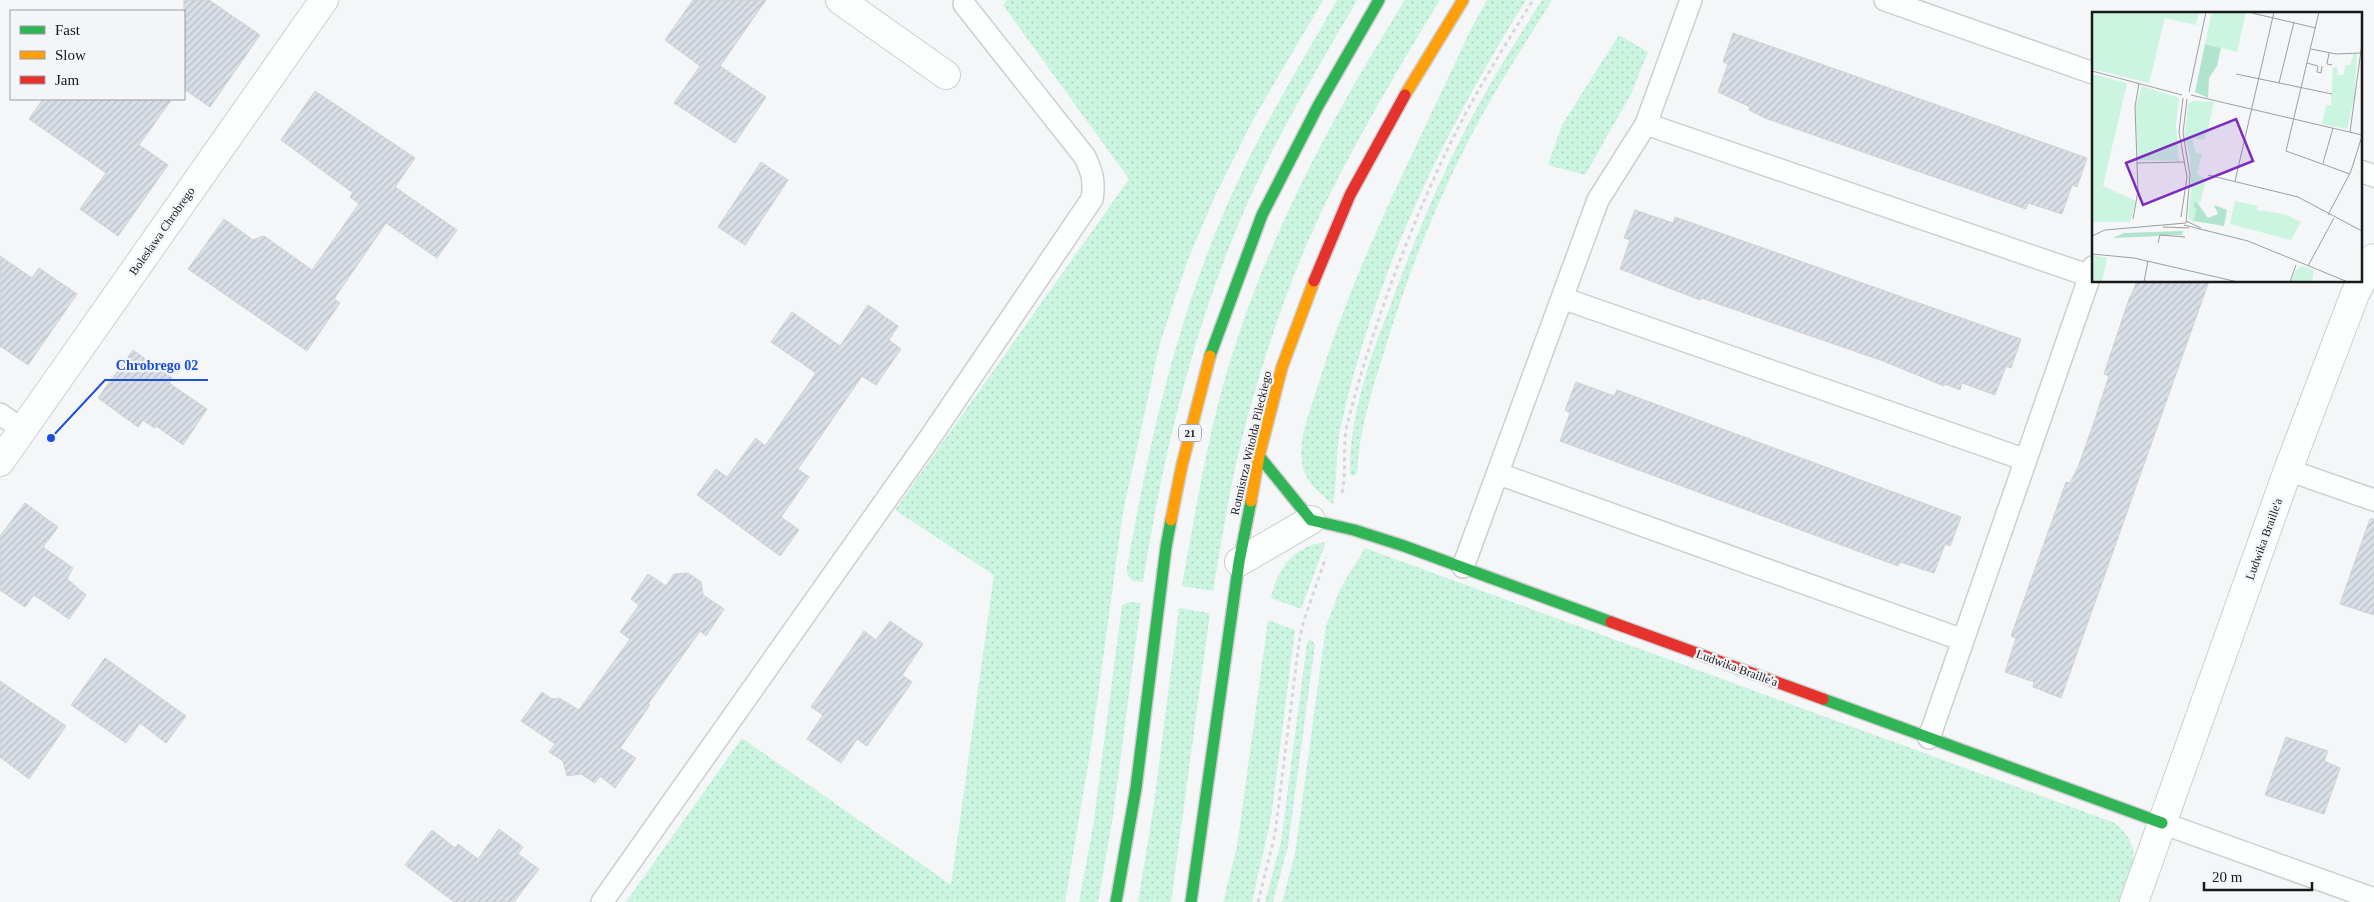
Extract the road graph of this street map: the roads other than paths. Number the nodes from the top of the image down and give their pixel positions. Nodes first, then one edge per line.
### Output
1 (324, 0) edge
2 (840, 0) edge
3 (1380, 0) edge
4 (1463, 0) edge
5 (1690, 0) edge
6 (1885, 0) edge
7 (964, 4) dead end
8 (2092, 73) edge
9 (946, 75) dead end
10 (1646, 124) junction
11 (2362, 172) edge
12 (2374, 176) edge
13 (2374, 258) edge
14 (2091, 272) edge
15 (2362, 281) edge
16 (2361, 282) edge
17 (1562, 298) junction
18 (0, 414) edge
19 (23, 430) junction
20 (1259, 456) junction
21 (2026, 460) junction
22 (0, 462) edge
23 (2288, 470) junction
24 (1499, 474) junction
25 (2374, 500) edge
26 (1311, 520) junction
27 (1239, 562) junction
28 (1464, 567) junction
29 (1963, 640) junction
30 (1929, 738) junction
31 (2162, 823) junction
32 (2374, 899) edge
33 (602, 902) edge
34 (1116, 902) edge
35 (1190, 902) edge
36 (2134, 902) edge

1 - 19 street, Bolesława Chrobrego
2 - 9 street
3 - 34 main road, 21
4 - 20 main road, Rotmistrza Witolda Pileckiego
5 - 10 lane
6 - 8 lane
7 - 33 lane
10 - 14 lane
10 - 17 lane
11 - 12 lane
13 - 15 street, Ludwika Braille'a
14 - 21 lane
16 - 23 street, Ludwika Braille'a
17 - 21 lane
17 - 24 lane
18 - 19 lane
19 - 22 street, Bolesława Chrobrego
20 - 26 main road
20 - 27 main road, Rotmistrza Witolda Pileckiego
21 - 29 lane
23 - 25 lane
23 - 31 street, Ludwika Braille'a
24 - 28 lane
24 - 29 lane
26 - 27 street
26 - 28 main road, Ludwika Braille'a
27 - 35 main road, Rotmistrza Witolda Pileckiego
28 - 30 main road, Ludwika Braille'a
29 - 30 lane
30 - 31 main road, Ludwika Braille'a
31 - 32 lane
31 - 36 street, Ludwika Braille'a

